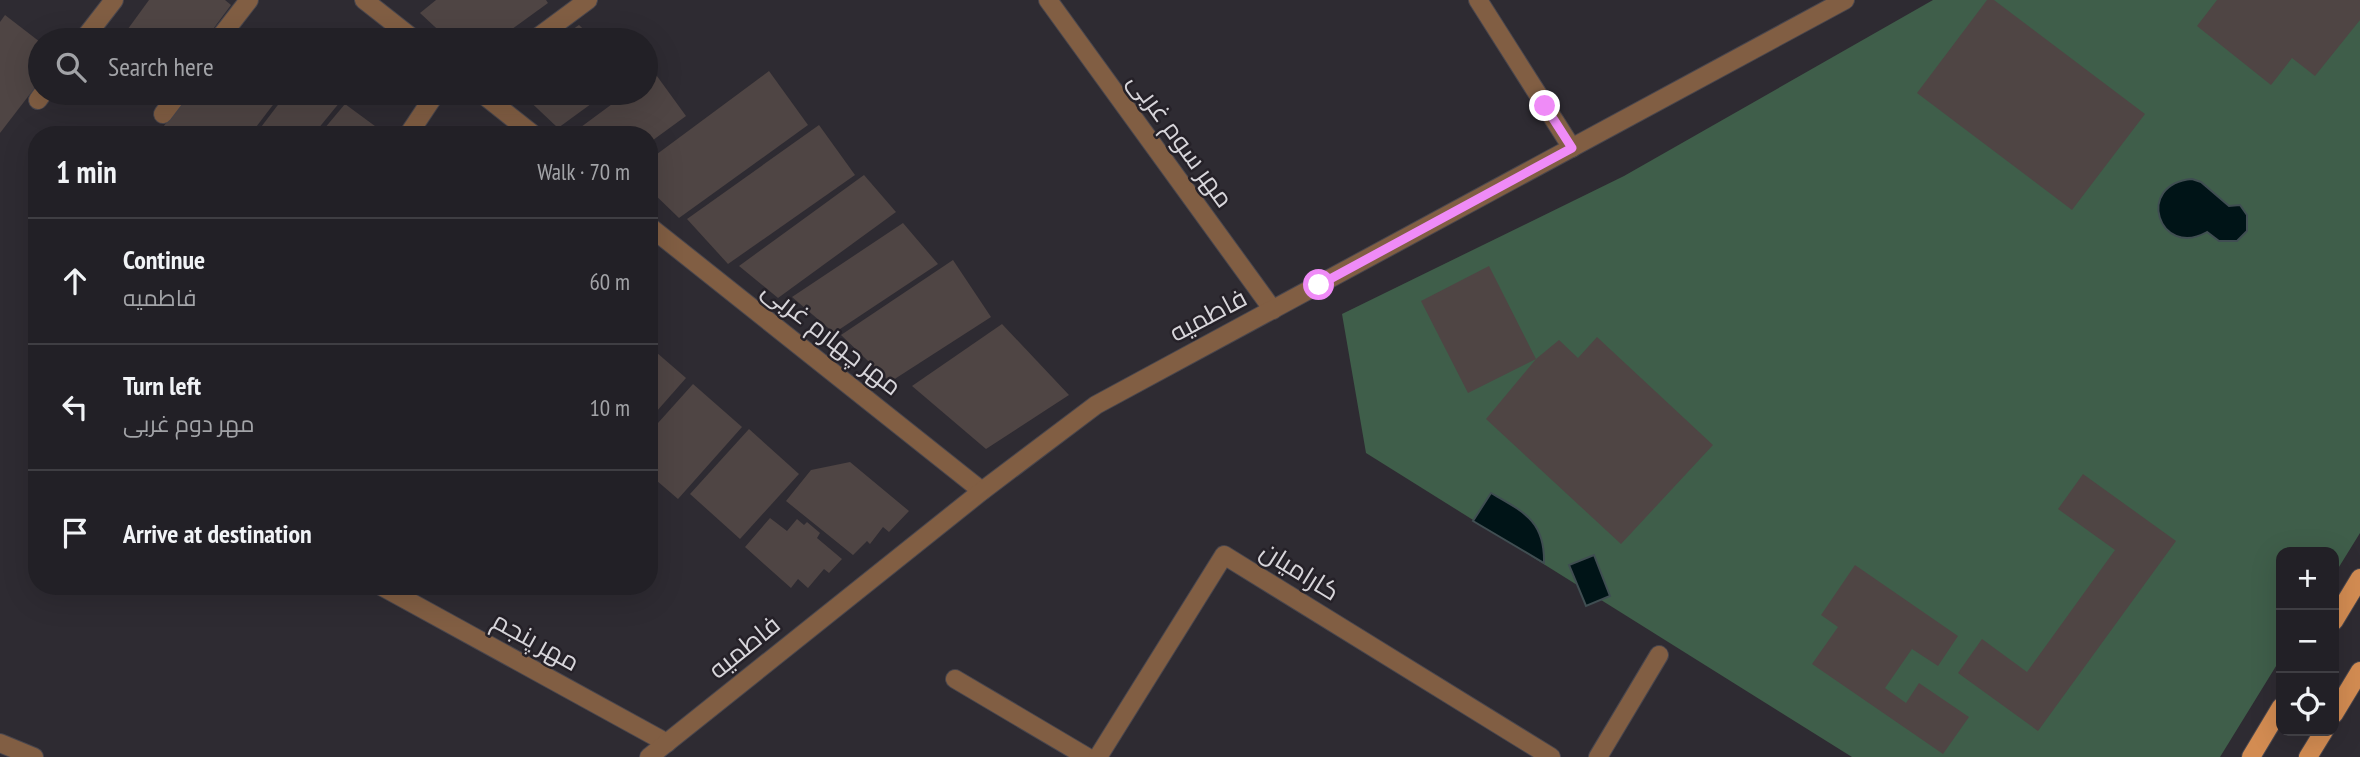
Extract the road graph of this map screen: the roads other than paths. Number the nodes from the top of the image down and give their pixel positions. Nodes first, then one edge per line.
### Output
1 (114, 0) edge
2 (248, 0) edge
3 (364, 0) edge
4 (588, 0) edge
5 (1048, 0) edge
6 (1478, 0) edge
7 (1844, 0) edge
8 (92, 28) edge
9 (227, 28) edge
10 (400, 28) edge
11 (550, 28) edge
12 (170, 105) edge
13 (428, 105) edge
14 (496, 105) edge
15 (163, 114) dead end
16 (414, 126) edge
17 (523, 126) edge
18 (1572, 148) junction
19 (658, 233) edge
20 (1273, 310) junction
21 (982, 491) junction
22 (2360, 579) edge
23 (397, 595) edge
24 (2339, 613) edge
25 (1658, 655) dead end
26 (2360, 671) edge
27 (955, 679) dead end
28 (2339, 706) edge
29 (2276, 715) edge
30 (2321, 736) edge
31 (0, 743) edge
32 (667, 743) junction
33 (34, 757) edge
34 (649, 757) edge
35 (1087, 757) edge
36 (1098, 757) edge
37 (1552, 757) edge
38 (1598, 757) edge
39 (2251, 757) edge
40 (2308, 757) edge

1 - 8 street
2 - 9 street
3 - 10 street
4 - 11 street
5 - 20 street, مهر سوم غربی
6 - 18 street
7 - 18 street, فاطمیه
12 - 15 street
13 - 16 street
14 - 17 street
18 - 20 street, فاطمیه
19 - 21 street, مهر چهارم غربی
20 - 21 street, فاطمیه
21 - 32 street, فاطمیه
22 - 24 main road
23 - 32 street, مهر پنجم
25 - 38 street
26 - 28 main road
27 - 35 street
29 - 39 main road
30 - 40 main road
31 - 33 street
32 - 34 street, فاطمیه
36 - 37 street, کارامیان

